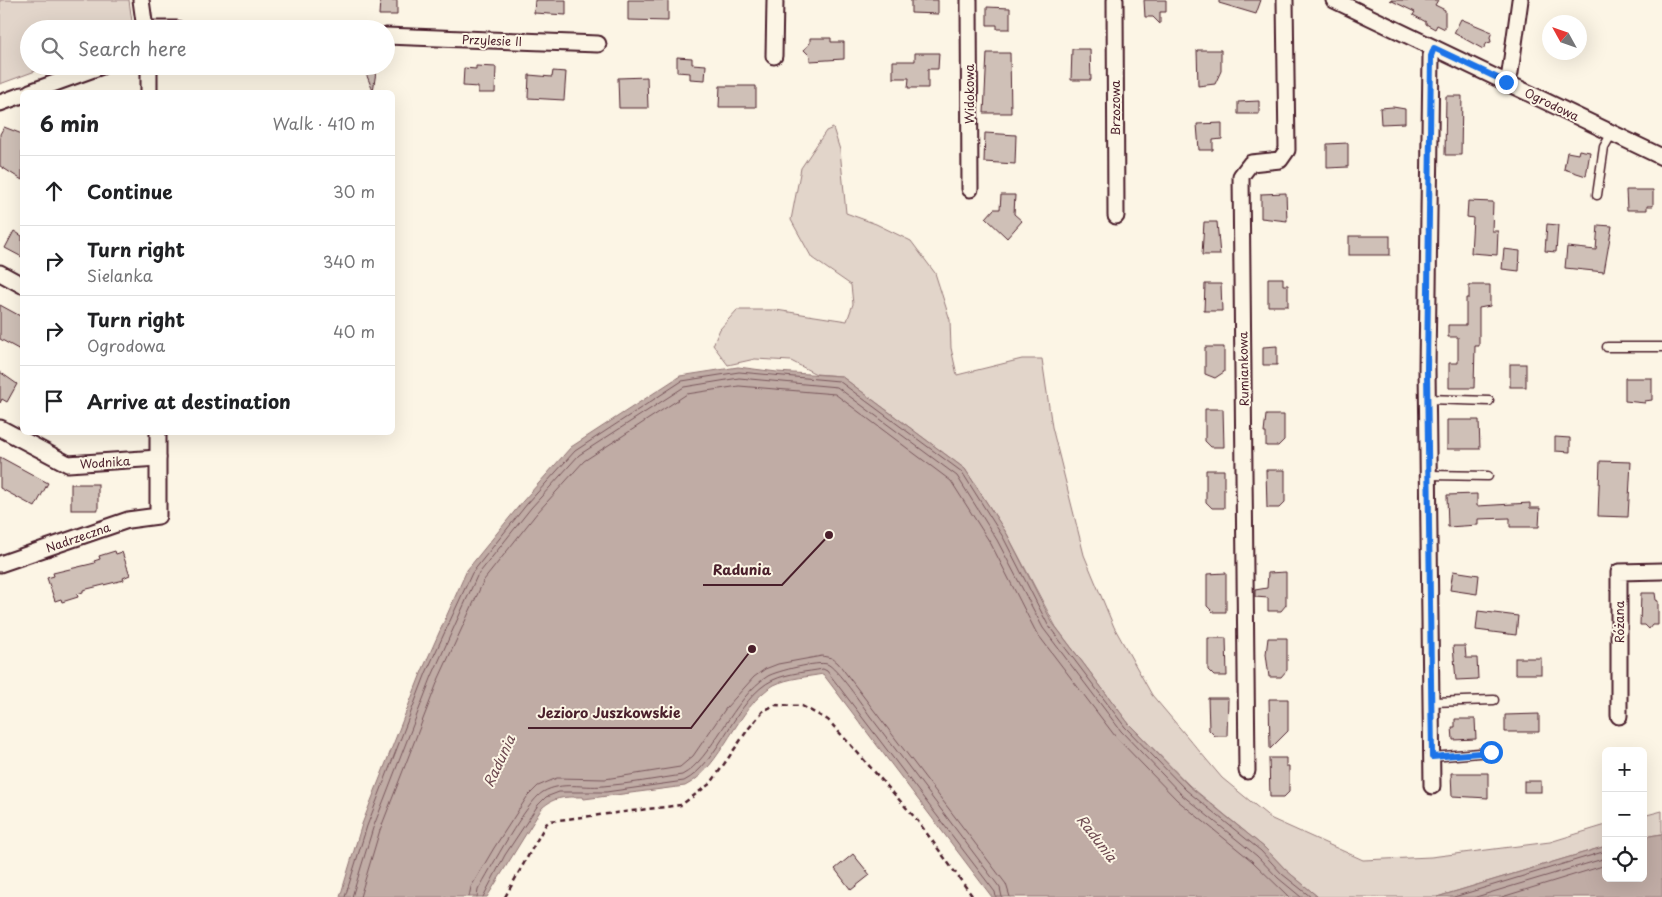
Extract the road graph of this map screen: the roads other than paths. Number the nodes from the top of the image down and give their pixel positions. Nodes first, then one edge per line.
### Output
1 (141, 0) edge
2 (775, 0) edge
3 (969, 0) edge
4 (1115, 0) edge
5 (1285, 0) edge
6 (1334, 0) edge
7 (1520, 0) edge
8 (144, 20) edge
9 (395, 36) edge
10 (598, 44) dead end
11 (1434, 48) junction
12 (774, 56) dead end
13 (77, 75) edge
14 (149, 75) edge
15 (1506, 82) junction
16 (36, 90) edge
17 (149, 90) edge
18 (20, 96) edge
19 (0, 104) edge
20 (1612, 133) junction
21 (1662, 158) edge
22 (970, 189) dead end
23 (1597, 195) dead end
24 (1116, 216) dead end
25 (0, 273) edge
26 (20, 284) edge
27 (1662, 346) edge
28 (1607, 347) dead end
29 (1428, 399) junction
30 (1489, 401) dead end
31 (0, 428) edge
32 (158, 435) edge
33 (158, 458) junction
34 (1430, 475) junction
35 (1488, 476) dead end
36 (0, 564) edge
37 (1662, 571) edge
38 (1494, 700) dead end
39 (1432, 702) junction
40 (1619, 716) dead end
41 (1491, 752) dead end
42 (1432, 757) junction
43 (1247, 771) dead end
44 (1432, 786) dead end

1 - 8 street
2 - 12 street
3 - 22 street, Widokowa
4 - 24 street, Brzozowa
5 - 43 street, Rumiankowa
6 - 11 street, Ogrodowa
7 - 15 street
9 - 10 street, Przylesie II
11 - 15 street, Ogrodowa
11 - 29 street
13 - 16 street
14 - 17 street
15 - 20 street, Ogrodowa
18 - 19 street
20 - 21 street, Ogrodowa
20 - 23 lane
25 - 26 street
27 - 28 lane
29 - 30 lane
29 - 34 street
31 - 33 street, Wodnika
32 - 33 street
33 - 36 street, Nadrzeczna
34 - 35 lane
34 - 39 street
37 - 40 street, Różana
38 - 39 lane
39 - 42 street
41 - 42 lane
42 - 44 street

